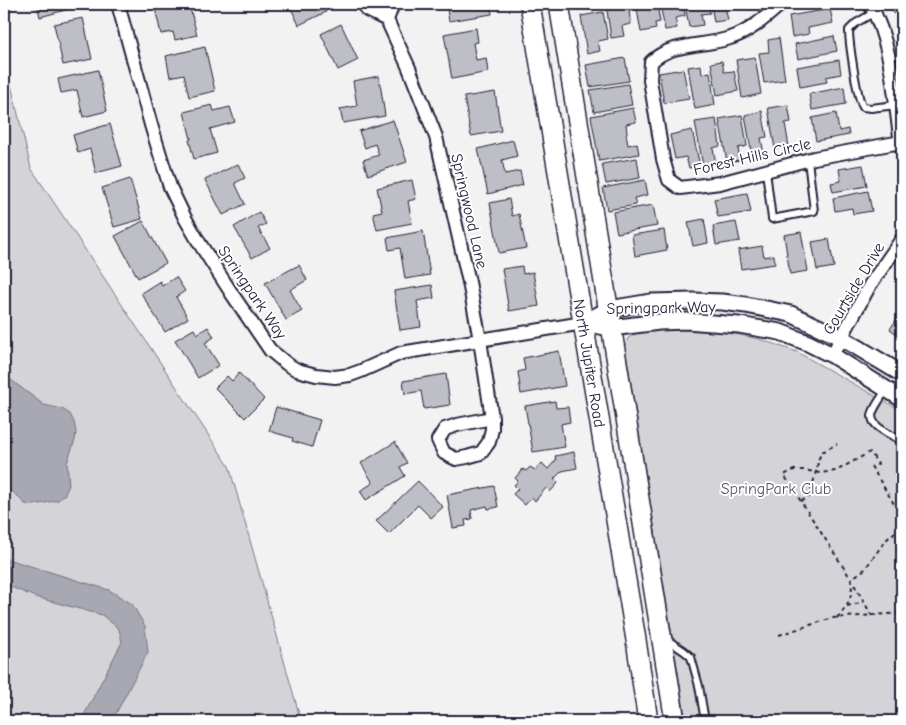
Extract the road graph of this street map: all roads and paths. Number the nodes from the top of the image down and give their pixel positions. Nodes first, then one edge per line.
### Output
1 (118, 4) edge
2 (363, 4) edge
3 (393, 4) edge
4 (530, 4) edge
5 (559, 4) edge
6 (781, 4) edge
7 (872, 8) edge
8 (387, 20) junction
9 (896, 104) junction
10 (902, 146) edge
11 (808, 160) junction
12 (766, 171) junction
13 (902, 239) edge
14 (608, 309) junction
15 (583, 323) junction
16 (612, 328) junction
17 (842, 338) junction
18 (480, 340) junction
19 (832, 355) junction
20 (902, 374) edge
21 (886, 389) junction
22 (902, 399) edge
23 (492, 418) dead end
24 (902, 441) edge
25 (837, 444) dead end
26 (816, 472) junction
27 (801, 501) junction
28 (902, 517) edge
29 (902, 527) edge
30 (851, 579) junction
31 (864, 602) junction
32 (848, 606) junction
33 (902, 613) edge
34 (872, 616) junction
35 (837, 618) junction
36 (779, 635) dead end
37 (660, 636) junction
38 (636, 640) junction
39 (648, 721) edge
40 (675, 721) edge
41 (705, 721) edge

1 - 18 street, Springpark Way
2 - 8 street
3 - 8 street
4 - 15 main road, North Jupiter Road
5 - 14 main road, North Jupiter Road
6 - 12 street, Forest Hills Circle
7 - 9 street
7 - 9 lane
8 - 18 street, Springwood Lane
9 - 10 street
10 - 11 street, Forest Hills Circle
11 - 12 street, Forest Hills Circle
11 - 12 lane
13 - 17 street, Courtside Drive
14 - 15 street, Springpark Way
14 - 16 main road, North Jupiter Road
14 - 17 street, Springpark Way
15 - 16 street, Springpark Way
15 - 18 street, Springpark Way
15 - 38 main road, North Jupiter Road
16 - 19 street, Springpark Way
16 - 37 main road, North Jupiter Road
17 - 19 street, Courtside Drive
17 - 20 street, Springpark Way
18 - 23 street, Springwood Lane
19 - 21 street, Springpark Way
21 - 22 street, Springpark Way
21 - 24 lane
25 - 26 path
26 - 27 path
26 - 27 path
26 - 28 path
27 - 30 path
29 - 30 path
30 - 31 path
30 - 32 path
31 - 32 path
31 - 34 path
32 - 35 path
33 - 34 path
34 - 35 path
35 - 36 path
37 - 38 main road
37 - 40 main road, North Jupiter Road
37 - 41 lane
38 - 39 main road, North Jupiter Road

